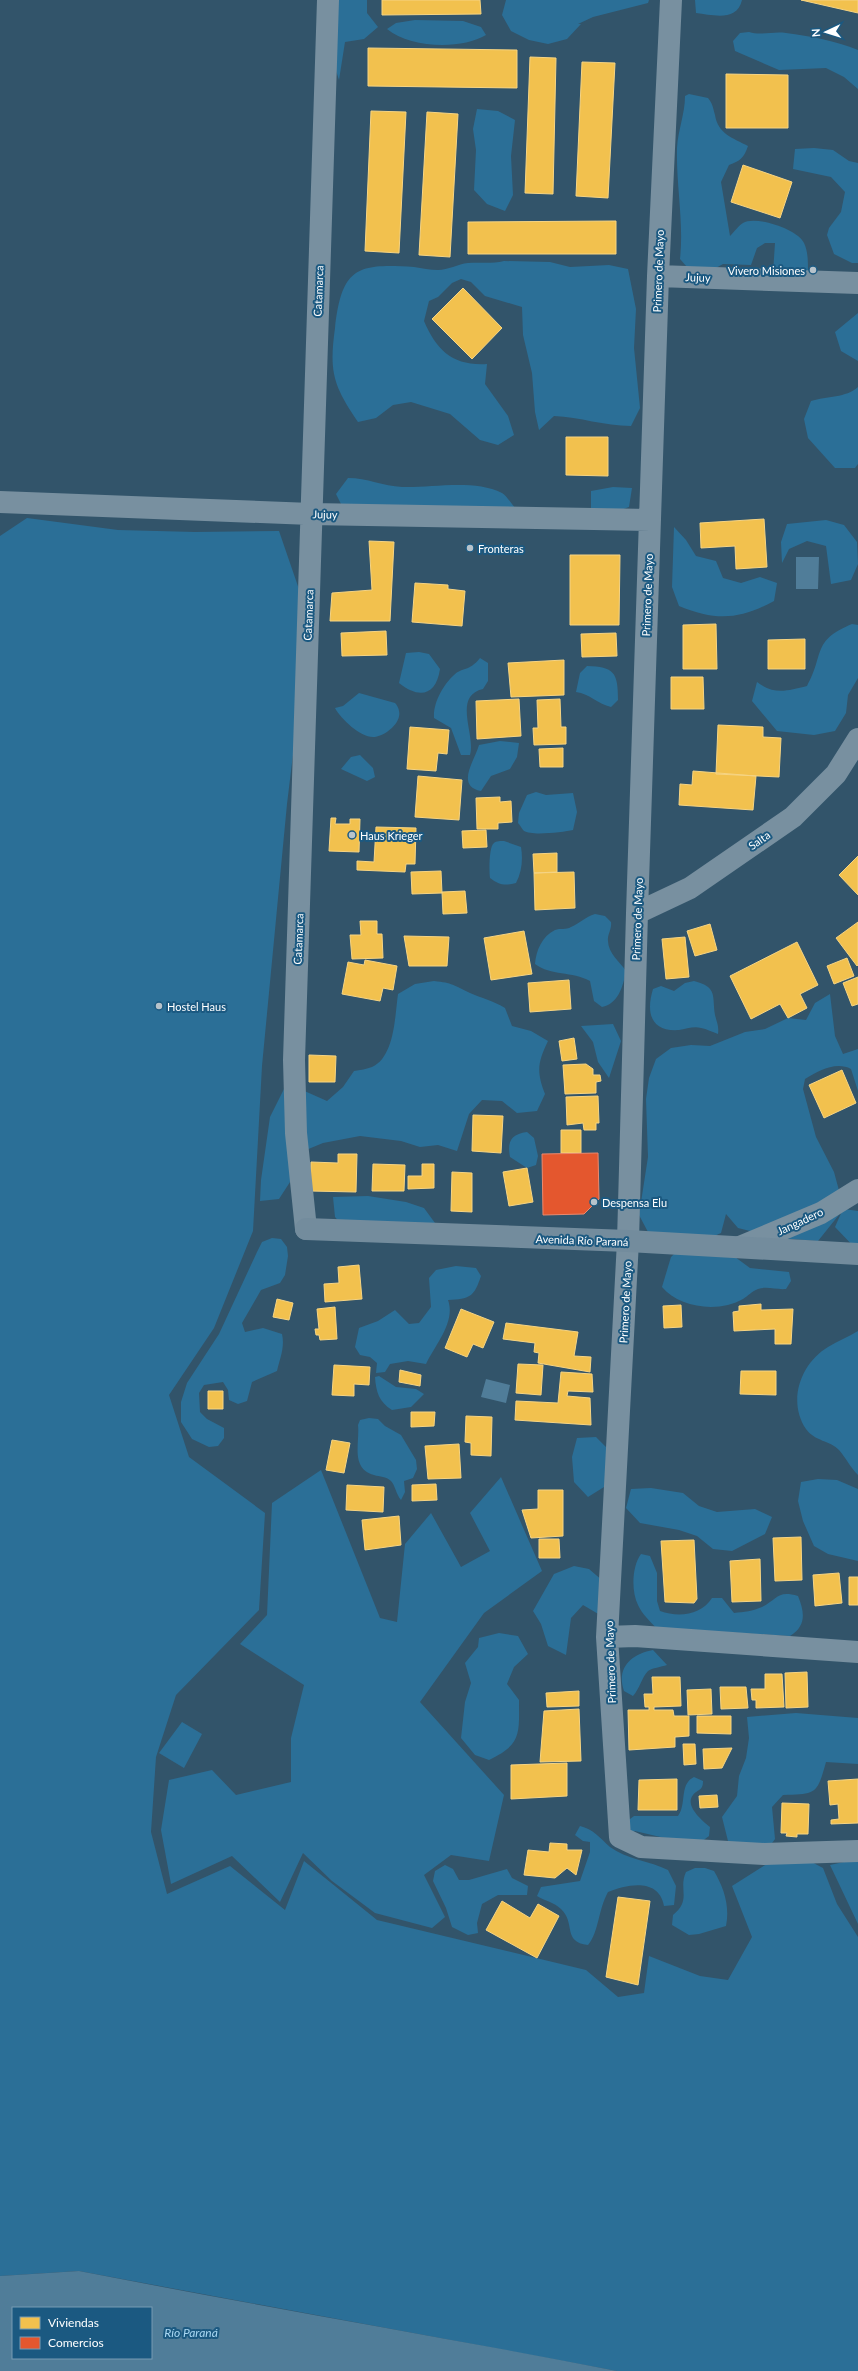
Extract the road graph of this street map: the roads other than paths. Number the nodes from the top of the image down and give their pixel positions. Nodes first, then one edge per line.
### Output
1 (328, 0) edge
2 (671, 0) edge
3 (658, 276) junction
4 (858, 283) edge
5 (0, 502) edge
6 (311, 514) junction
7 (650, 520) junction
8 (858, 739) edge
9 (637, 913) junction
10 (858, 1190) edge
11 (306, 1229) joint
12 (628, 1241) junction
13 (740, 1248) junction
14 (858, 1254) edge
15 (607, 1637) junction
16 (858, 1652) edge
17 (858, 1851) edge

1 - 6 street, Catamarca
2 - 3 street, Primero de Mayo
3 - 4 street, Jujuy
3 - 7 street, Primero de Mayo
5 - 6 street, Jujuy
6 - 7 street, Jujuy
6 - 11 street, Catamarca
7 - 9 street, Primero de Mayo
8 - 9 street, Salta
9 - 12 street, Primero de Mayo
10 - 13 street, Jangadero
11 - 12 main road, Avenida Río Paraná
12 - 13 main road, Avenida Río Paraná
12 - 15 street, Primero de Mayo
13 - 14 main road, Avenida Río Paraná
15 - 16 street
15 - 17 street, Primero de Mayo

